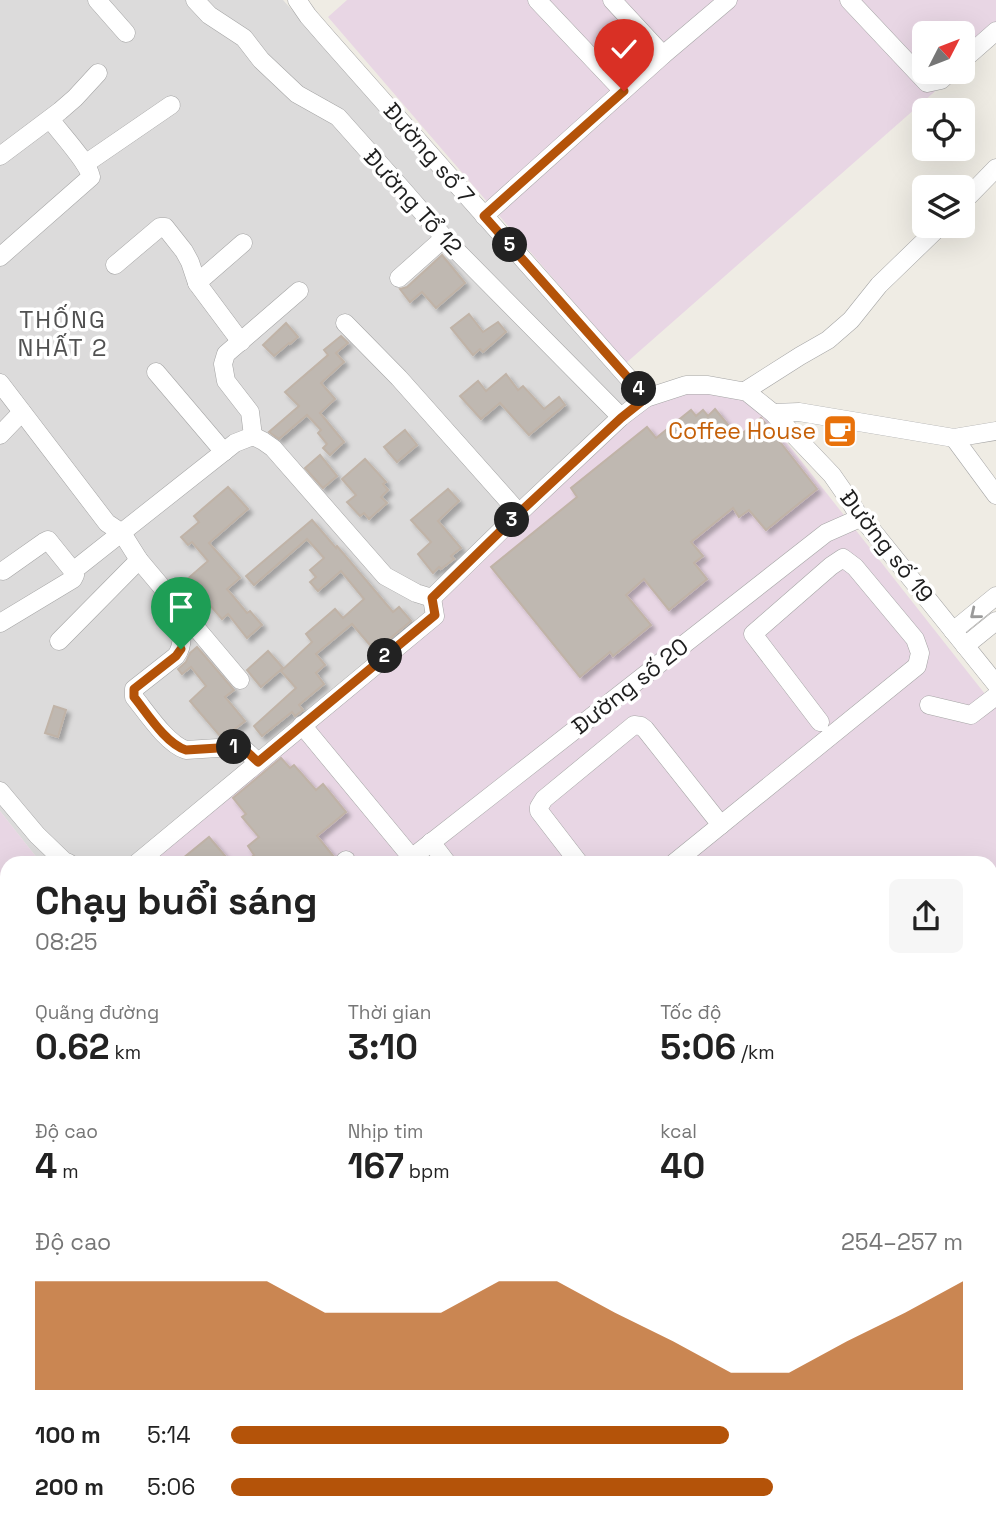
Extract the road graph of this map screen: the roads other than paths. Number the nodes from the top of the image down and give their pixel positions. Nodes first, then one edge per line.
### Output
1 (97, 0) edge
2 (195, 0) edge
3 (297, 0) edge
4 (537, 0) edge
5 (612, 0) edge
6 (728, 0) edge
7 (849, 0) edge
8 (996, 31) edge
9 (126, 33) dead end
10 (975, 50) edge
11 (663, 55) junction
12 (912, 66) edge
13 (98, 73) dead end
14 (624, 91) junction
15 (171, 105) dead end
16 (50, 119) junction
17 (0, 156) edge
18 (85, 164) junction
19 (996, 168) edge
20 (975, 190) edge
21 (484, 216) junction
22 (928, 238) edge
23 (444, 239) junction
24 (243, 243) dead end
25 (0, 257) edge
26 (115, 265) dead end
27 (399, 278) dead end
28 (197, 283) junction
29 (299, 291) dead end
30 (345, 323) dead end
31 (241, 342) junction
32 (156, 372) dead end
33 (0, 383) edge
34 (744, 391) junction
35 (646, 398) junction
36 (22, 412) junction
37 (774, 413) junction
38 (621, 418) junction
39 (996, 431) edge
40 (0, 435) edge
41 (253, 436) junction
42 (954, 438) junction
43 (224, 452) junction
44 (996, 495) edge
45 (519, 513) junction
46 (860, 517) junction
47 (122, 533) junction
48 (139, 560) junction
49 (3, 570) dead end
50 (74, 571) junction
51 (996, 596) edge
52 (432, 598) junction
53 (177, 605) junction
54 (996, 621) edge
55 (0, 623) edge
56 (953, 631) junction
57 (59, 641) dead end
58 (965, 646) junction
59 (240, 680) dead end
60 (996, 684) edge
61 (996, 696) edge
62 (929, 705) dead end
63 (820, 722) dead end
64 (302, 725) junction
65 (258, 762) junction
66 (0, 791) edge
67 (721, 825) junction
68 (431, 842) junction
69 (60, 856) edge
70 (145, 856) edge
71 (405, 856) edge
72 (413, 856) edge
73 (442, 856) edge
74 (574, 856) edge
75 (683, 856) edge

1 - 9 street
2 - 23 street, Đường Tổ 12
3 - 21 street, Đường số 7
4 - 14 street
5 - 11 street
6 - 11 street
7 - 12 street
8 - 10 street
11 - 14 street
13 - 16 street
14 - 21 street
15 - 18 street
16 - 17 street
16 - 18 street
18 - 25 street
19 - 20 street
21 - 35 street, Đường số 7
22 - 34 street
23 - 27 street
23 - 38 street, Đường Tổ 12
24 - 28 street
26 - 28 street
28 - 31 street
29 - 31 street
30 - 45 street
31 - 41 street
32 - 43 street
33 - 36 street
34 - 35 street
34 - 37 street, Đường số 19
35 - 38 street
36 - 40 street
36 - 47 street
37 - 42 street
37 - 46 street, Đường số 19
38 - 45 street
39 - 42 street
41 - 43 street
41 - 52 street
42 - 44 street
43 - 47 street
45 - 52 street
46 - 56 street, Đường số 19
46 - 68 street, Đường số 20
47 - 48 street
47 - 50 street
48 - 53 street
48 - 57 street
49 - 50 street
50 - 55 street
51 -> 56 street
52 - 64 street
53 - 59 street
53 - 65 street
54 - 58 street
56 - 58 street, Đường số 19
58 - 60 street, Đường số 19
61 - 62 street
63 - 67 street
64 - 65 street
64 - 71 street
65 - 70 street
66 - 69 street
67 - 74 street
67 - 75 street
68 - 72 street, Đường số 20
68 - 73 street

